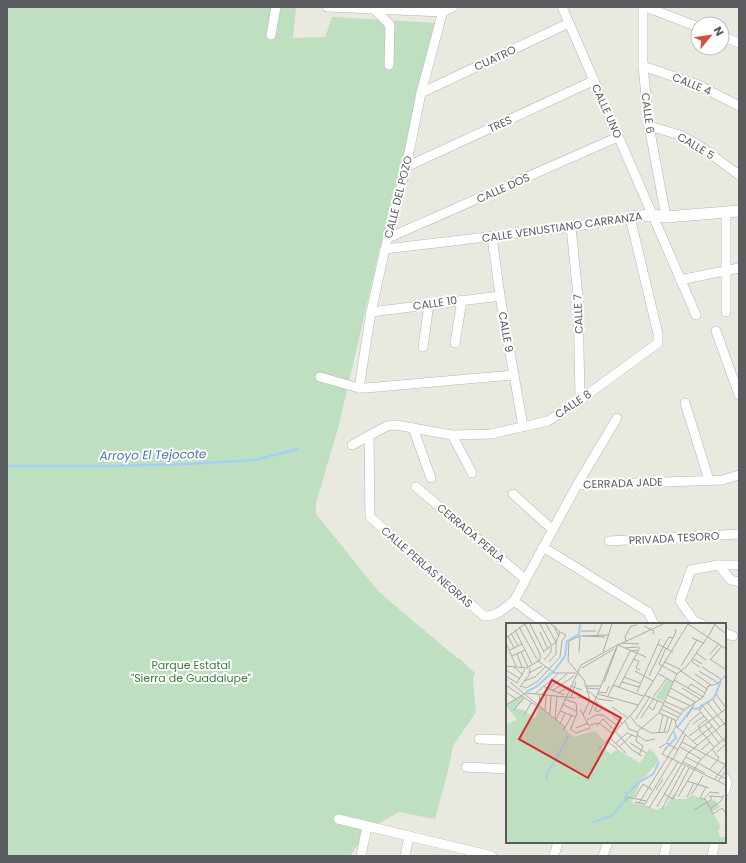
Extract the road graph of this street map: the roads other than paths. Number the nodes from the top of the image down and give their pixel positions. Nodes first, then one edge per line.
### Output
1 (276, 7) edge
2 (327, 7) edge
3 (453, 7) edge
4 (562, 7) edge
5 (644, 7) edge
6 (414, 9) edge
7 (374, 10) junction
8 (443, 10) edge
9 (569, 23) junction
10 (690, 24) edge
11 (271, 35) dead end
12 (389, 65) dead end
13 (643, 66) junction
14 (593, 81) junction
15 (421, 93) junction
16 (739, 106) edge
17 (649, 126) junction
18 (618, 137) junction
19 (406, 167) junction
20 (739, 175) edge
21 (739, 211) edge
22 (726, 212) junction
23 (652, 215) junction
24 (630, 217) junction
25 (666, 217) junction
26 (571, 227) junction
27 (492, 237) junction
28 (388, 238) junction
29 (385, 249) junction
30 (739, 268) edge
31 (727, 271) junction
32 (680, 280) junction
33 (500, 296) junction
34 (462, 300) junction
35 (430, 304) junction
36 (371, 312) junction
37 (726, 312) dead end
38 (696, 316) dead end
39 (716, 331) dead end
40 (455, 343) dead end
41 (423, 347) dead end
42 (514, 375) junction
43 (320, 377) dead end
44 (358, 388) junction
45 (739, 395) edge
46 (580, 400) junction
47 (685, 403) dead end
48 (618, 418) dead end
49 (523, 426) junction
50 (413, 428) junction
51 (452, 435) junction
52 (369, 436) junction
53 (352, 445) dead end
54 (472, 473) dead end
55 (739, 475) edge
56 (431, 478) dead end
57 (710, 480) junction
58 (577, 485) junction
59 (416, 487) dead end
60 (512, 494) dead end
61 (553, 530) junction
62 (739, 534) edge
63 (609, 541) dead end
64 (543, 547) junction
65 (718, 565) junction
66 (739, 565) edge
67 (525, 579) junction
68 (739, 582) edge
69 (514, 600) junction
70 (544, 623) edge
71 (654, 623) edge
72 (699, 623) edge
73 (479, 739) dead end
74 (506, 740) edge
75 (466, 767) dead end
76 (506, 770) edge
77 (338, 820) dead end
78 (367, 826) junction
79 (409, 836) junction
80 (558, 843) edge
81 (608, 843) edge
82 (667, 843) edge
83 (715, 843) edge
84 (454, 847) junction
85 (361, 856) edge
86 (405, 856) edge
87 (451, 856) edge
88 (492, 856) edge
89 (554, 856) edge
90 (603, 856) edge
91 (664, 856) edge
92 (712, 856) edge

1 - 11 street
2 - 7 street
3 - 8 street
4 - 9 street, CALLE UNO
5 - 10 street
5 - 13 street, CALLE 6
6 - 7 street
6 - 8 street
7 - 12 street
8 - 15 street, CALLE DEL POZO
9 - 14 street, CALLE UNO
9 - 15 street, CUATRO
13 - 16 street, CALLE 4
13 - 17 street, CALLE 6
14 - 18 street, CALLE UNO
14 - 19 street, TRES
15 - 19 street, CALLE DEL POZO
17 - 20 street, CALLE 5
17 - 25 street, CALLE 6
18 - 23 street, CALLE UNO
18 - 28 street, CALLE DOS
19 - 28 street, CALLE DEL POZO
21 - 22 street, CALLE VENUSTIANO CARRANZA
22 - 25 street, CALLE VENUSTIANO CARRANZA
22 - 31 street
23 - 24 street, CALLE VENUSTIANO CARRANZA
23 - 25 street, CALLE VENUSTIANO CARRANZA
23 - 32 street, CALLE UNO
24 - 26 street, CALLE VENUSTIANO CARRANZA
24 - 46 street, CALLE 8
26 - 27 street, CALLE VENUSTIANO CARRANZA
26 - 46 street, CALLE 7
27 - 29 street, CALLE VENUSTIANO CARRANZA
27 - 33 street, CALLE 9
28 - 29 street, CALLE DEL POZO
29 - 36 street, CALLE DEL POZO
30 - 31 street
31 - 32 street
31 - 37 street
32 - 38 street, CALLE UNO
33 - 34 street, CALLE 10
33 - 42 street, CALLE 9
34 - 35 street, CALLE 10
34 - 40 street
35 - 36 street, CALLE 10
35 - 41 street
36 - 44 street, CALLE DEL POZO
39 - 45 street
42 - 44 street
42 - 49 street, CALLE 9
43 - 44 street
46 - 49 street, CALLE 8
47 - 57 street
48 - 58 street
49 - 51 street, CALLE 8
50 - 51 street, CALLE 8
50 - 52 street, CALLE 8
50 - 56 street
51 - 54 street
52 - 53 street, CALLE 8
52 - 69 street, CALLE PERLAS NEGRAS
55 - 57 street, CERRADA JADE
57 - 58 street, CERRADA JADE
58 - 61 street, CERRADA JADE
59 - 67 street, CERRADA PERLA
60 - 61 street
61 - 64 street, CERRADA JADE
62 - 63 street, PRIVADA TESORO
64 - 67 street, CERRADA JADE
64 - 71 street
65 - 66 street
65 - 68 street
65 - 72 street
67 - 69 street, CERRADA JADE
69 - 70 street
73 - 74 street
75 - 76 street
77 - 78 street
78 - 79 street
78 - 85 street
79 - 84 street
79 - 86 street
80 - 89 street
81 - 90 street
82 - 91 street
83 - 92 street
84 - 87 street
84 - 88 street

